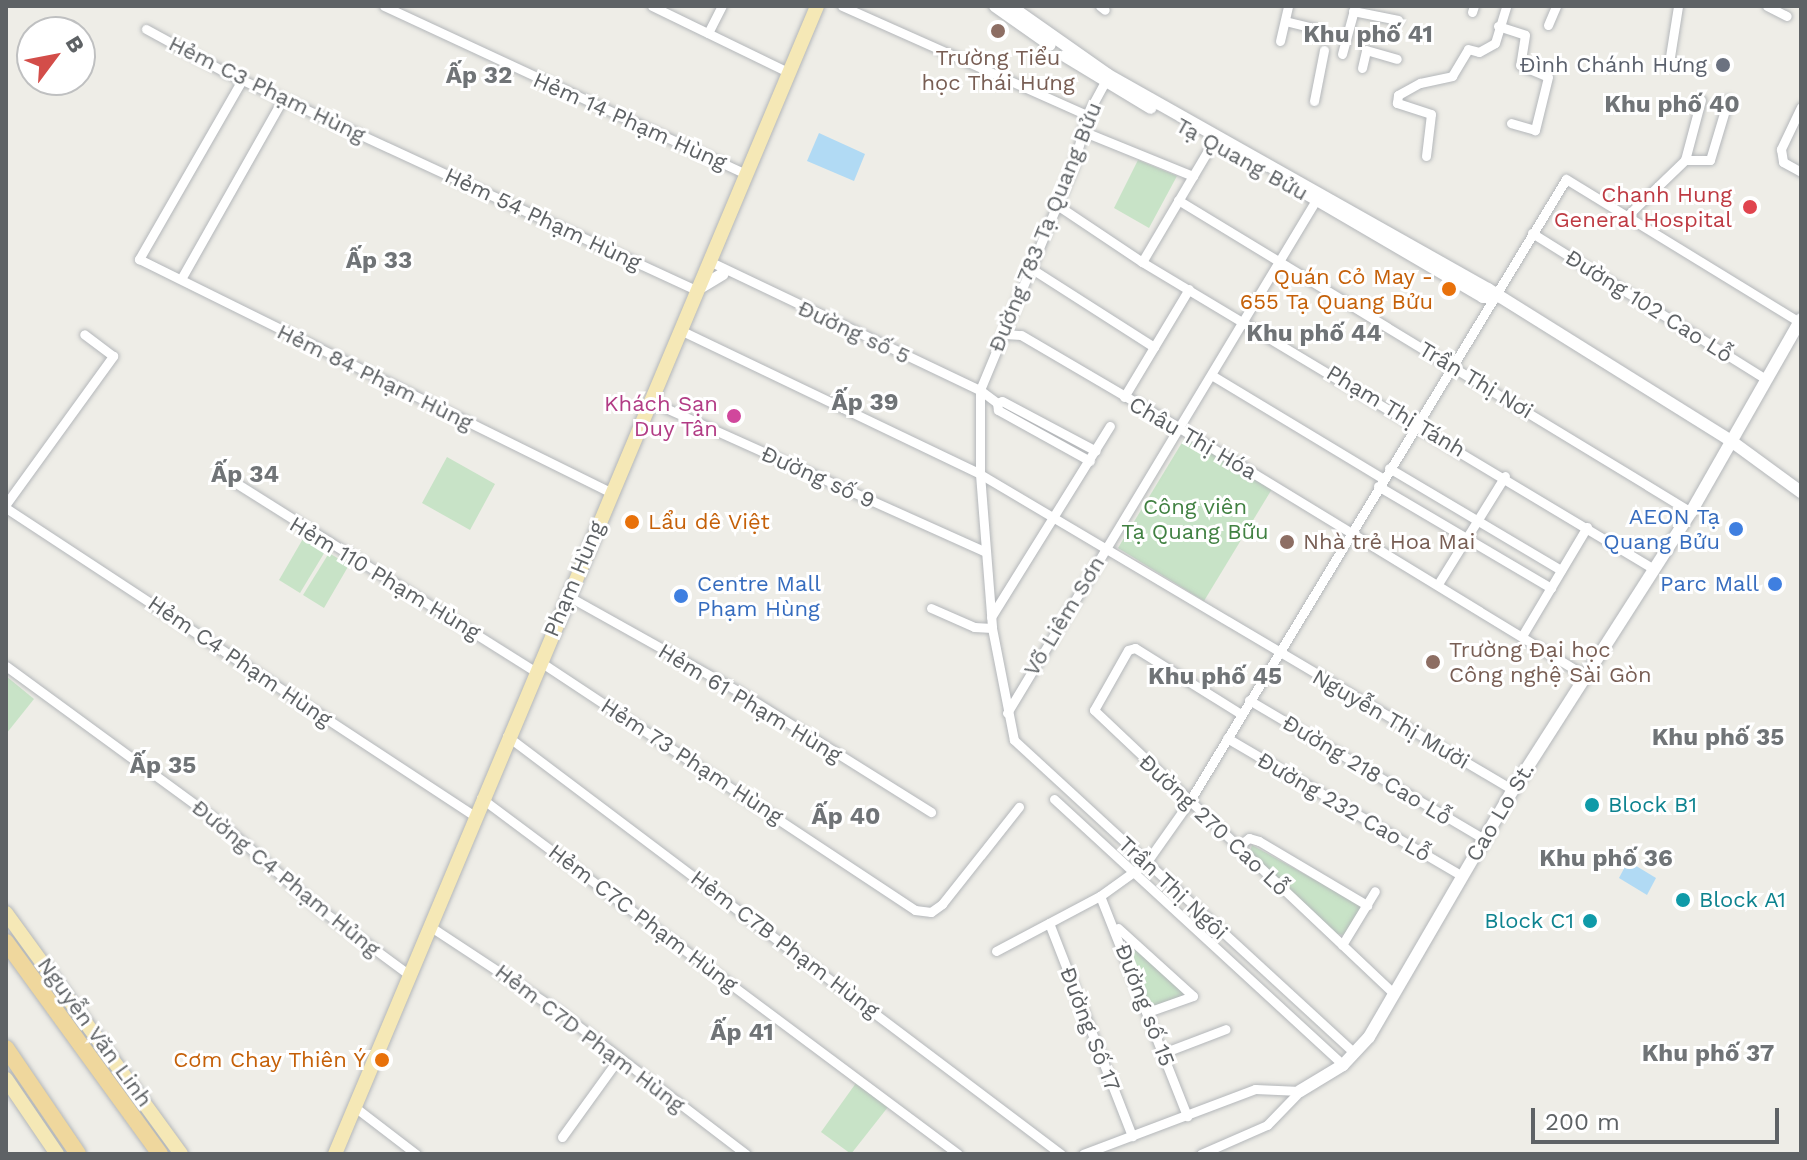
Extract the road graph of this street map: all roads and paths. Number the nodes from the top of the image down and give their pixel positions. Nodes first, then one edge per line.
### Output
1 (384, 6) edge
2 (652, 6) edge
3 (722, 6) edge
4 (817, 6) edge
5 (842, 6) edge
6 (995, 6) edge
7 (1010, 6) edge
8 (1288, 6) edge
9 (1506, 6) edge
10 (1556, 6) edge
11 (1678, 6) edge
12 (1767, 6) edge
13 (1354, 8) edge
14 (1787, 16) dead end
15 (1398, 20) dead end
16 (1285, 21) junction
17 (1548, 25) dead end
18 (1498, 26) junction
19 (146, 29) dead end
20 (1317, 29) dead end
21 (708, 33) junction
22 (1280, 41) dead end
23 (1324, 50) dead end
24 (1342, 54) dead end
25 (1397, 59) dead end
26 (1669, 63) dead end
27 (1362, 68) dead end
28 (788, 72) junction
29 (1106, 79) junction
30 (242, 80) junction
31 (283, 99) junction
32 (1701, 100) dead end
33 (1728, 100) dead end
34 (1314, 101) dead end
35 (1801, 107) edge
36 (1087, 115) junction
37 (1511, 123) dead end
38 (1082, 131) junction
39 (1216, 138) junction
40 (389, 148) joint
41 (1426, 156) dead end
42 (1685, 160) junction
43 (1801, 172) edge
44 (746, 174) junction
45 (1193, 176) junction
46 (1319, 196) junction
47 (1178, 200) junction
48 (1057, 205) junction
49 (1627, 216) junction
50 (1532, 233) junction
51 (717, 241) junction
52 (1281, 261) junction
53 (1142, 262) junction
54 (707, 265) junction
55 (1032, 269) junction
56 (725, 273) junction
57 (181, 279) junction
58 (1189, 289) junction
59 (696, 290) junction
60 (1496, 297) junction
61 (1800, 320) edge
62 (1246, 322) junction
63 (680, 330) junction
64 (84, 334) dead end
65 (1005, 334) junction
66 (1154, 347) junction
67 (1455, 366) junction
68 (1213, 376) junction
69 (1766, 379) junction
70 (980, 390) junction
71 (1124, 397) junction
72 (650, 401) junction
73 (997, 403) junction
74 (1417, 423) junction
75 (1110, 426) dead end
76 (1181, 429) junction
77 (1731, 441) junction
78 (1096, 451) junction
79 (1090, 461) junction
80 (1389, 468) junction
81 (980, 474) junction
82 (1505, 476) junction
83 (1380, 482) junction
84 (236, 483) dead end
85 (1801, 492) edge
86 (612, 493) junction
87 (6, 506) edge
88 (1691, 512) junction
89 (1054, 519) junction
90 (1477, 520) junction
91 (1587, 527) junction
92 (1350, 532) junction
93 (1467, 538) junction
94 (1104, 549) junction
95 (986, 552) junction
96 (1652, 568) junction
97 (1561, 570) junction
98 (1438, 584) junction
99 (1551, 588) junction
100 (568, 596) junction
101 (931, 608) dead end
102 (991, 617) junction
103 (992, 628) junction
104 (1522, 636) junction
105 (1277, 653) junction
106 (6, 666) edge
107 (537, 666) junction
108 (1584, 675) junction
109 (1249, 700) junction
110 (1007, 713) junction
111 (1241, 714) junction
112 (507, 736) junction
113 (1227, 738) junction
114 (1513, 790) junction
115 (481, 798) junction
116 (1054, 799) dead end
117 (1189, 802) junction
118 (1019, 807) dead end
119 (931, 812) dead end
120 (473, 815) junction
121 (1484, 839) junction
122 (1237, 847) junction
123 (1146, 863) junction
124 (1134, 872) junction
125 (1462, 876) junction
126 (1375, 891) dead end
127 (1100, 896) junction
128 (1367, 905) junction
129 (6, 913) edge
130 (1049, 923) junction
131 (1114, 925) junction
132 (431, 927) junction
133 (6, 942) edge
134 (1342, 945) junction
135 (996, 951) dead end
136 (411, 976) junction
137 (1392, 992) junction
138 (1148, 1012) junction
139 (1226, 1029) dead end
140 (6, 1048) edge
141 (1163, 1053) junction
142 (1354, 1053) junction
143 (619, 1058) junction
144 (1343, 1065) junction
145 (6, 1079) edge
146 (1300, 1091) junction
147 (356, 1108) junction
148 (1187, 1116) junction
149 (42, 1117) junction
150 (1132, 1136) junction
151 (562, 1137) dead end
152 (57, 1154) edge
153 (78, 1154) edge
154 (160, 1154) edge
155 (181, 1154) edge
156 (335, 1154) edge
157 (416, 1154) edge
158 (746, 1154) edge
159 (958, 1154) edge
160 (1061, 1154) edge
161 (1083, 1154) edge
162 (1201, 1154) edge

1 - 44 street, Hẻm 14 Phạm Hùng
2 - 21 street
3 - 21 street
4 - 28 main road, Phạm Hùng
5 - 36 street
6 - 29 main road, Tạ Quang Bửu
7 - 29 main road, Tạ Quang Bửu
8 - 16 street
9 - 18 street
10 - 17 street
11 - 26 street
12 - 14 street
13 - 15 street
13 - 24 street
16 - 20 street
16 - 22 street
18 - 37 street
18 - 41 street
19 - 30 street, Hẻm C3 Phạm Hùng
21 - 28 street
23 - 34 street
25 - 27 street
28 - 44 main road, Phạm Hùng
29 - 36 street, Đường 783 Tạ Quang Bửu
29 - 39 main road, Tạ Quang Bửu
30 - 31 street, Hẻm C3 Phạm Hùng
30 - 57 street, Hẻm 84 Phạm Hùng
31 - 40 street, Hẻm C3 Phạm Hùng
31 - 57 street
32 - 42 street
33 - 42 street
35 - 43 street
36 - 38 street, Đường 783 Tạ Quang Bửu
38 - 45 street
38 - 48 street, Đường 783 Tạ Quang Bửu
39 - 45 street
39 - 46 main road, Tạ Quang Bửu
40 - 59 street, Hẻm 54 Phạm Hùng
42 - 49 street
44 - 51 main road, Phạm Hùng
45 - 47 street
46 - 52 street, Võ Liêm Sơn
46 - 60 main road, Tạ Quang Bửu
47 - 52 street, Trần Thị Nơi
47 - 53 street
48 - 53 street, Phạm Thị Tánh
48 - 55 street, Đường 783 Tạ Quang Bửu
49 - 50 street
49 - 61 street
50 - 60 street
50 - 69 street, Đường 102 Cao Lỗ
51 - 54 main road, Phạm Hùng
51 - 56 main road
52 - 62 street, Võ Liêm Sơn
52 - 67 street, Trần Thị Nơi
53 - 58 street, Phạm Thị Tánh
54 - 56 street, Đường số 5
54 - 59 main road, Phạm Hùng
55 - 65 street, Đường 783 Tạ Quang Bửu
55 - 66 street
56 - 59 main road
56 - 70 street, Đường số 5
57 - 86 street, Hẻm 84 Phạm Hùng
58 - 62 street, Phạm Thị Tánh
58 - 66 street
59 - 63 main road, Phạm Hùng
60 - 67 street
60 - 77 main road, Tạ Quang Bửu
61 - 69 main road, Cao Lo St.
62 - 68 street, Võ Liêm Sơn
62 - 74 street, Phạm Thị Tánh
63 - 72 main road, Phạm Hùng
63 - 81 street, Nguyễn Thị Mười
64 - 87 street
65 - 70 street, Đường 783 Tạ Quang Bửu
65 - 71 street, Châu Thị Hóa
66 - 71 street
67 - 74 street
67 - 88 street, Trần Thị Nơi
68 - 76 street, Võ Liêm Sơn
68 - 83 street
69 - 77 main road, Cao Lo St.
70 - 73 street, Đường số 5
70 - 81 street, Đường 783 Tạ Quang Bửu
71 - 76 street, Châu Thị Hóa
72 - 86 main road, Phạm Hùng
72 - 95 street, Đường số 9
73 - 78 street
73 - 79 street, Đường số 5
74 - 80 street
74 - 82 street, Phạm Thị Tánh
75 - 78 street
76 - 92 street, Châu Thị Hóa
76 - 94 street, Võ Liêm Sơn
77 - 85 main road, Tạ Quang Bửu
77 - 88 main road, Cao Lo St.
78 - 79 street
79 - 89 street
80 - 83 street
80 - 90 street
81 - 89 street, Nguyễn Thị Mười
81 - 95 street, Đường 783 Tạ Quang Bửu
82 - 90 street
82 - 91 street, Phạm Thị Tánh
83 - 92 street
83 - 93 street
84 - 107 street, Hẻm 110 Phạm Hùng
86 - 100 main road, Phạm Hùng
87 - 120 street, Hẻm C4 Phạm Hùng
88 - 96 main road, Cao Lo St.
89 - 94 street, Nguyễn Thị Mười
89 - 102 street
90 - 93 street
90 - 97 street
91 - 96 street, Phạm Thị Tánh
91 - 97 street
92 - 98 street, Châu Thị Hóa
92 - 105 street
93 - 98 street
93 - 99 street
94 - 105 street, Nguyễn Thị Mười
94 - 110 street, Võ Liêm Sơn
95 - 102 street, Đường 783 Tạ Quang Bửu
96 - 108 main road, Cao Lo St.
97 - 99 street
98 - 104 street, Châu Thị Hóa
99 - 104 street
100 - 107 main road, Phạm Hùng
100 - 119 street, Hẻm 61 Phạm Hùng
101 - 103 street
102 - 103 street, Đường 783 Tạ Quang Bửu
103 - 110 street, Đường 783 Tạ Quang Bửu
104 - 108 street, Châu Thị Hóa
105 - 109 street
105 - 114 street, Nguyễn Thị Mười
106 - 136 street, Đường C4 Phạm Hủng
107 - 112 main road, Phạm Hùng
107 - 118 street, Hẻm 73 Phạm Hùng
108 - 114 main road, Cao Lo St.
109 - 111 street
109 - 121 street, Đường 218 Cao Lỗ
110 - 123 street, Trần Thị Ngôi
111 - 113 street
111 - 117 street, Đường 270 Cao Lỗ
112 - 115 main road, Phạm Hùng
112 - 160 street, Hẻm C7B Phạm Hùng
113 - 117 street
113 - 125 street, Đường 232 Cao Lỗ
114 - 121 main road, Cao Lo St.
115 - 120 main road, Phạm Hùng
115 - 159 street, Hẻm C7C Phạm Hùng
116 - 124 street, Trần Thị Ngôi
117 - 122 street, Đường 270 Cao Lỗ
117 - 123 street
120 - 132 main road, Phạm Hùng
121 - 125 main road, Cao Lo St.
122 - 128 street
122 - 134 street, Đường 270 Cao Lỗ
123 - 124 street
123 - 142 street, Trần Thị Ngôi
124 - 127 street
124 - 144 street, Trần Thị Ngôi
125 - 137 main road, Cao Lo St.
126 - 128 street
127 - 130 street
127 - 131 street, Đường số 15
128 - 134 street
129 - 155 main road, Nguyễn Văn Linh
130 - 135 street
130 - 150 street, Đường Số 17
131 - 138 street, Đường số 15
131 - 138 street
132 - 136 main road, Phạm Hùng
132 - 143 street, Hẻm C7D Phạm Hùng
133 - 154 highway, Nguyễn Văn Linh
134 - 137 street, Đường 270 Cao Lỗ
136 - 147 main road, Phạm Hùng
137 - 142 main road, Cao Lo St.
138 - 141 street, Đường số 15
139 - 141 street
140 - 149 highway
141 - 148 street, Đường số 15
142 - 144 main road, Cao Lo St.
143 - 151 street
143 - 158 street, Hẻm C7D Phạm Hùng
144 - 146 main road, Cao Lo St.
145 - 149 main road
146 - 148 street
146 - 162 street
147 - 156 main road, Phạm Hùng
147 - 157 street
148 - 150 street
149 - 152 main road
149 - 153 highway
150 - 161 street

